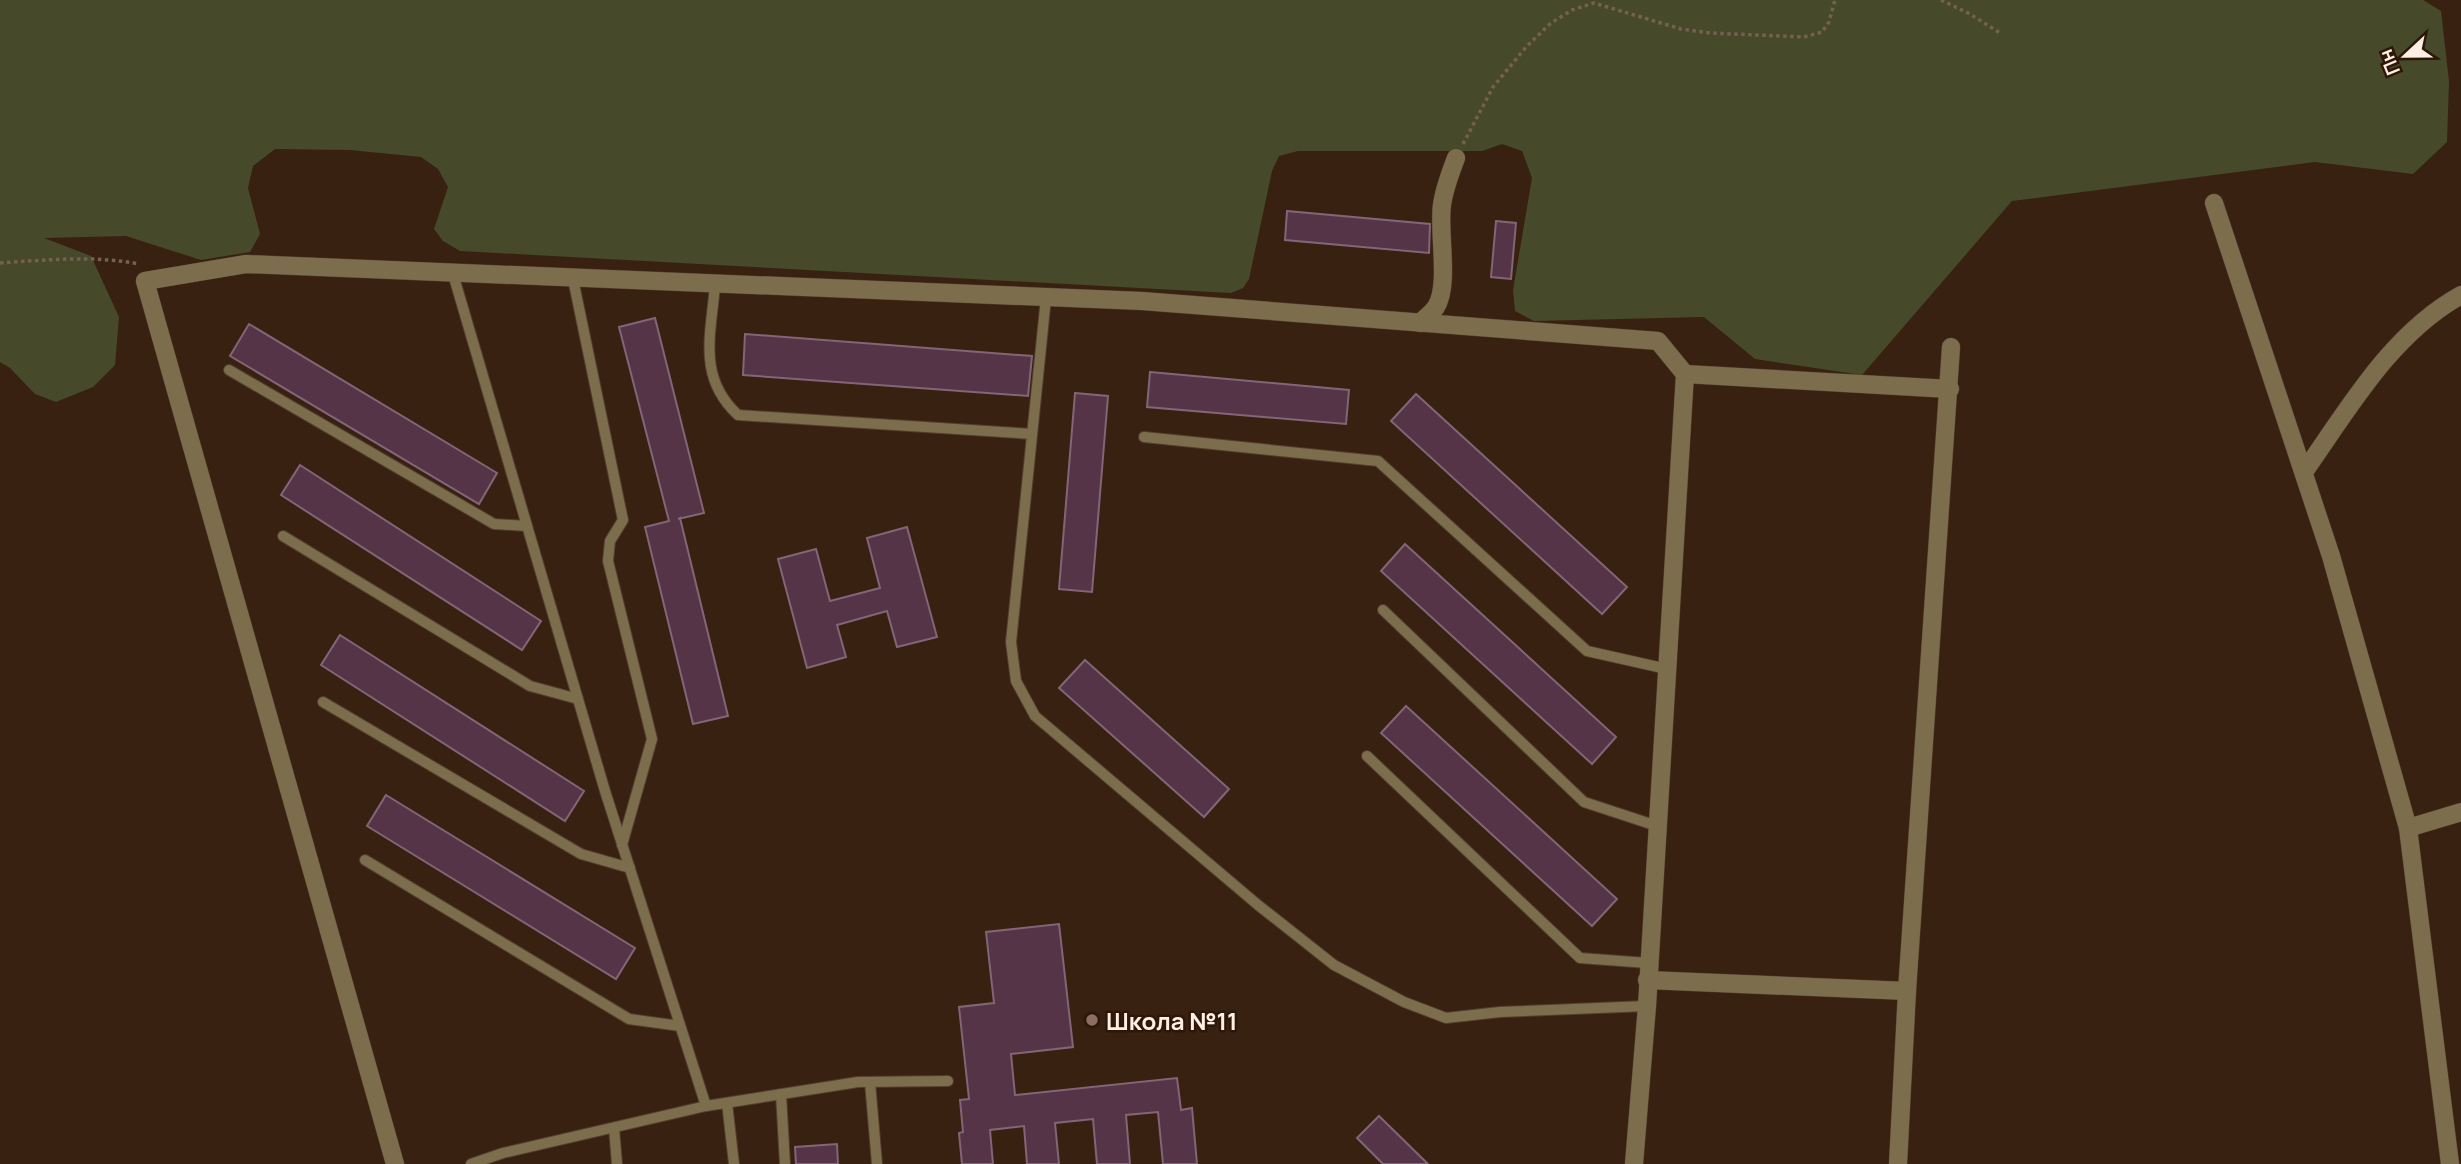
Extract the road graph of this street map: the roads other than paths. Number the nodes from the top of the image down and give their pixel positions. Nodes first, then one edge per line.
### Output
1 (1456, 158) road end
2 (2214, 203) dead end
3 (453, 274) junction
4 (573, 279) junction
5 (715, 285) junction
6 (2461, 295) edge
7 (1045, 298) junction
8 (1420, 323) junction
9 (1951, 347) dead end
10 (229, 370) dead end
11 (1685, 374) junction
12 (1950, 389) junction
13 (1032, 433) junction
14 (1144, 437) dead end
15 (2304, 472) junction
16 (527, 526) junction
17 (283, 536) dead end
18 (1383, 610) dead end
19 (1667, 669) junction
20 (578, 699) junction
21 (323, 702) dead end
22 (1367, 756) dead end
23 (2461, 812) edge
24 (1657, 826) junction
25 (2408, 828) junction
26 (622, 845) junction
27 (365, 860) dead end
28 (630, 868) junction
29 (1647, 972) junction
30 (1906, 991) junction
31 (1647, 1006) junction
32 (680, 1026) junction
33 (948, 1081) dead end
34 (870, 1082) junction
35 (781, 1094) junction
36 (727, 1103) junction
37 (706, 1106) junction
38 (614, 1128) junction
39 (395, 1164) edge
40 (471, 1164) edge
41 (617, 1164) edge
42 (734, 1164) edge
43 (785, 1164) edge
44 (877, 1164) edge
45 (1634, 1164) edge
46 (1898, 1164) edge
47 (2450, 1164) edge

1 - 8 street
2 - 15 street
3 - 4 street
3 - 16 lane
3 - 39 street
4 - 5 street
4 - 26 lane
5 - 7 street
5 - 13 lane
6 - 15 street
7 - 8 street
7 - 13 lane
8 - 11 street
9 - 12 street
10 - 16 lane
11 - 12 street
11 - 19 street
12 - 30 street
13 - 31 lane
14 - 19 lane
15 - 25 street
16 - 20 lane
17 - 20 lane
18 - 24 lane
19 - 24 street
20 - 26 lane
21 - 28 lane
22 - 29 lane
23 - 25 street
24 - 29 street
25 - 47 street
26 - 28 lane
27 - 32 lane
28 - 32 lane
29 - 30 street
29 - 31 street
30 - 46 street
31 - 45 street
32 - 37 lane
33 - 34 lane
34 - 35 lane
34 - 44 lane
35 - 36 lane
35 - 43 lane
36 - 37 lane
36 - 42 lane
37 - 38 lane
38 - 40 lane
38 - 41 lane

